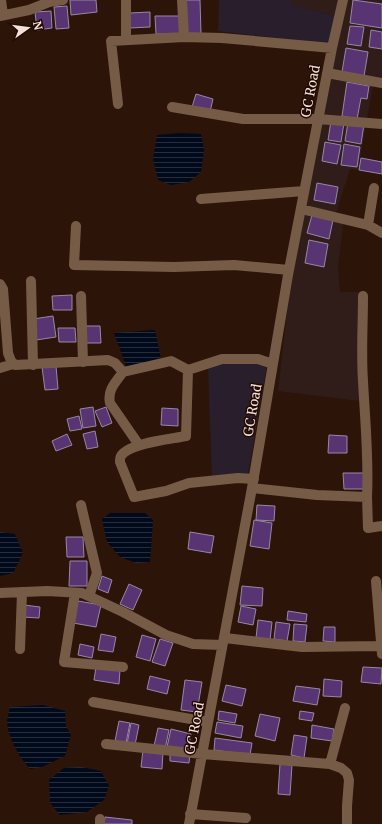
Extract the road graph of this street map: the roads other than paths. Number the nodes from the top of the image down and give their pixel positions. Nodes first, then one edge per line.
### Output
1 (1, 0) edge
2 (63, 0) edge
3 (126, 0) edge
4 (182, 0) edge
5 (343, 0) edge
6 (2, 15) edge
7 (184, 37) junction
8 (126, 40) junction
9 (332, 48) junction
10 (327, 74) junction
11 (382, 83) edge
12 (118, 104) dead end
13 (172, 107) dead end
14 (318, 119) junction
15 (382, 124) edge
16 (304, 191) junction
17 (376, 193) edge
18 (201, 199) dead end
19 (301, 209) junction
20 (368, 225) junction
21 (76, 226) dead end
22 (382, 233) edge
23 (289, 270) junction
24 (31, 280) dead end
25 (0, 284) edge
26 (81, 296) dead end
27 (363, 296) dead end
28 (83, 362) junction
29 (13, 364) junction
30 (273, 364) junction
31 (33, 365) junction
32 (0, 368) edge
33 (188, 370) junction
34 (123, 372) junction
35 (139, 445) junction
36 (253, 484) junction
37 (367, 497) junction
38 (81, 505) dead end
39 (382, 526) edge
40 (376, 581) dead end
41 (22, 592) junction
42 (0, 593) edge
43 (75, 593) junction
44 (89, 596) junction
45 (223, 642) junction
46 (20, 649) dead end
47 (381, 650) edge
48 (123, 667) dead end
49 (93, 702) dead end
50 (344, 708) dead end
51 (208, 722) junction
52 (106, 744) dead end
53 (202, 754) junction
54 (330, 764) junction
55 (246, 818) dead end
56 (190, 819) edge
57 (348, 824) edge

1 - 6 street
2 - 6 street
3 - 8 street
4 - 7 street
5 - 9 street, GC Road
7 - 8 street
7 - 9 street
8 - 12 street
9 - 10 street, GC Road
10 - 11 street
10 - 14 street, GC Road
13 - 14 street
14 - 15 street
14 - 16 street, GC Road
16 - 18 street
16 - 19 street, GC Road
17 - 20 street
19 - 20 street
19 - 23 street, GC Road
20 - 22 street
21 - 23 street
23 - 30 street, GC Road
24 - 31 street
25 - 29 street
26 - 28 street
27 - 37 street
28 - 31 street
28 - 34 street
29 - 31 street
29 - 32 street
30 - 33 street
30 - 36 street, GC Road
33 - 34 street
33 - 35 street
34 - 35 street
35 - 36 street
36 - 37 street
36 - 45 street, GC Road
37 - 39 street
38 - 44 street
40 - 47 street
41 - 42 street
41 - 43 street
41 - 46 street
43 - 44 street
43 - 48 street
44 - 45 street
45 - 47 street
45 - 51 street, GC Road
49 - 51 street
50 - 54 street
51 - 53 street, GC Road
52 - 53 street
53 - 54 street
53 - 56 street, GC Road
54 - 57 street
55 - 56 street

